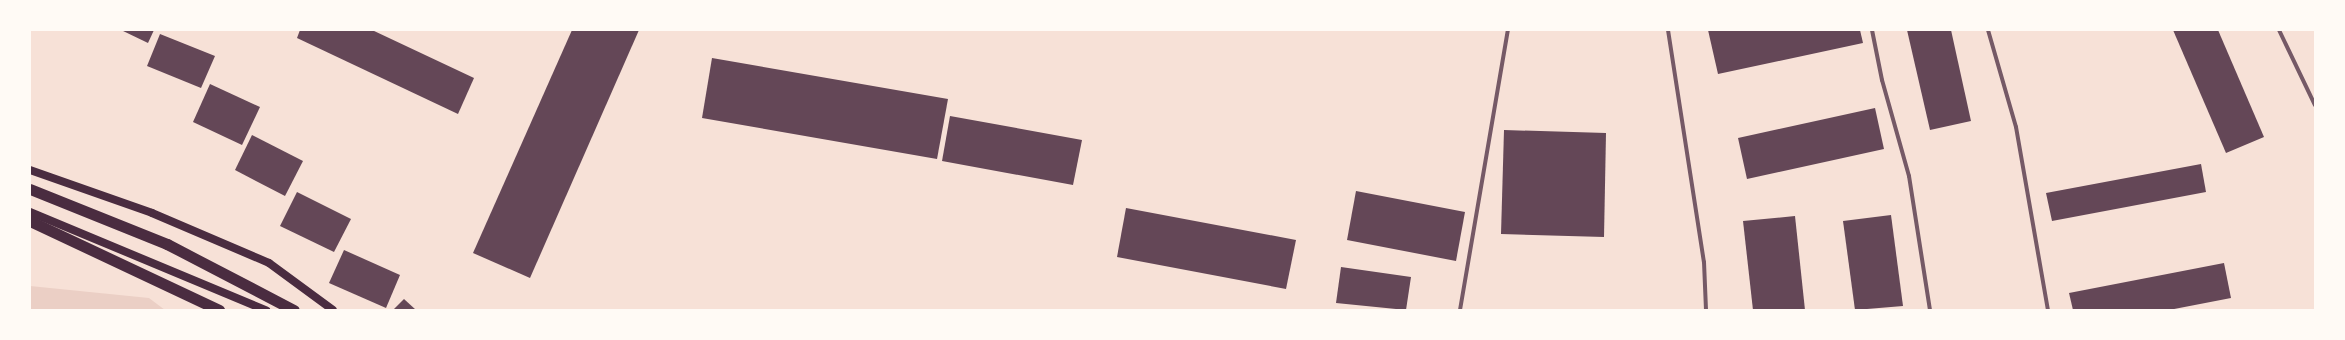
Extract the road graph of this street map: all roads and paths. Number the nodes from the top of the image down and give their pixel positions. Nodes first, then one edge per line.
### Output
1 (1508, 30) edge
2 (1668, 30) edge
3 (1872, 30) edge
4 (1988, 30) edge
5 (2279, 30) edge
6 (2315, 105) edge
7 (30, 170) edge
8 (30, 189) edge
9 (30, 212) edge
10 (30, 221) edge
11 (220, 310) edge
12 (266, 310) edge
13 (294, 310) edge
14 (333, 310) edge
15 (1460, 310) edge
16 (1706, 310) edge
17 (1930, 310) edge
18 (2048, 310) edge

1 - 15 street
2 - 16 street
3 - 17 street
4 - 18 street
5 - 6 street
7 - 14 main road
8 - 13 highway
9 - 12 main road
10 - 11 highway

